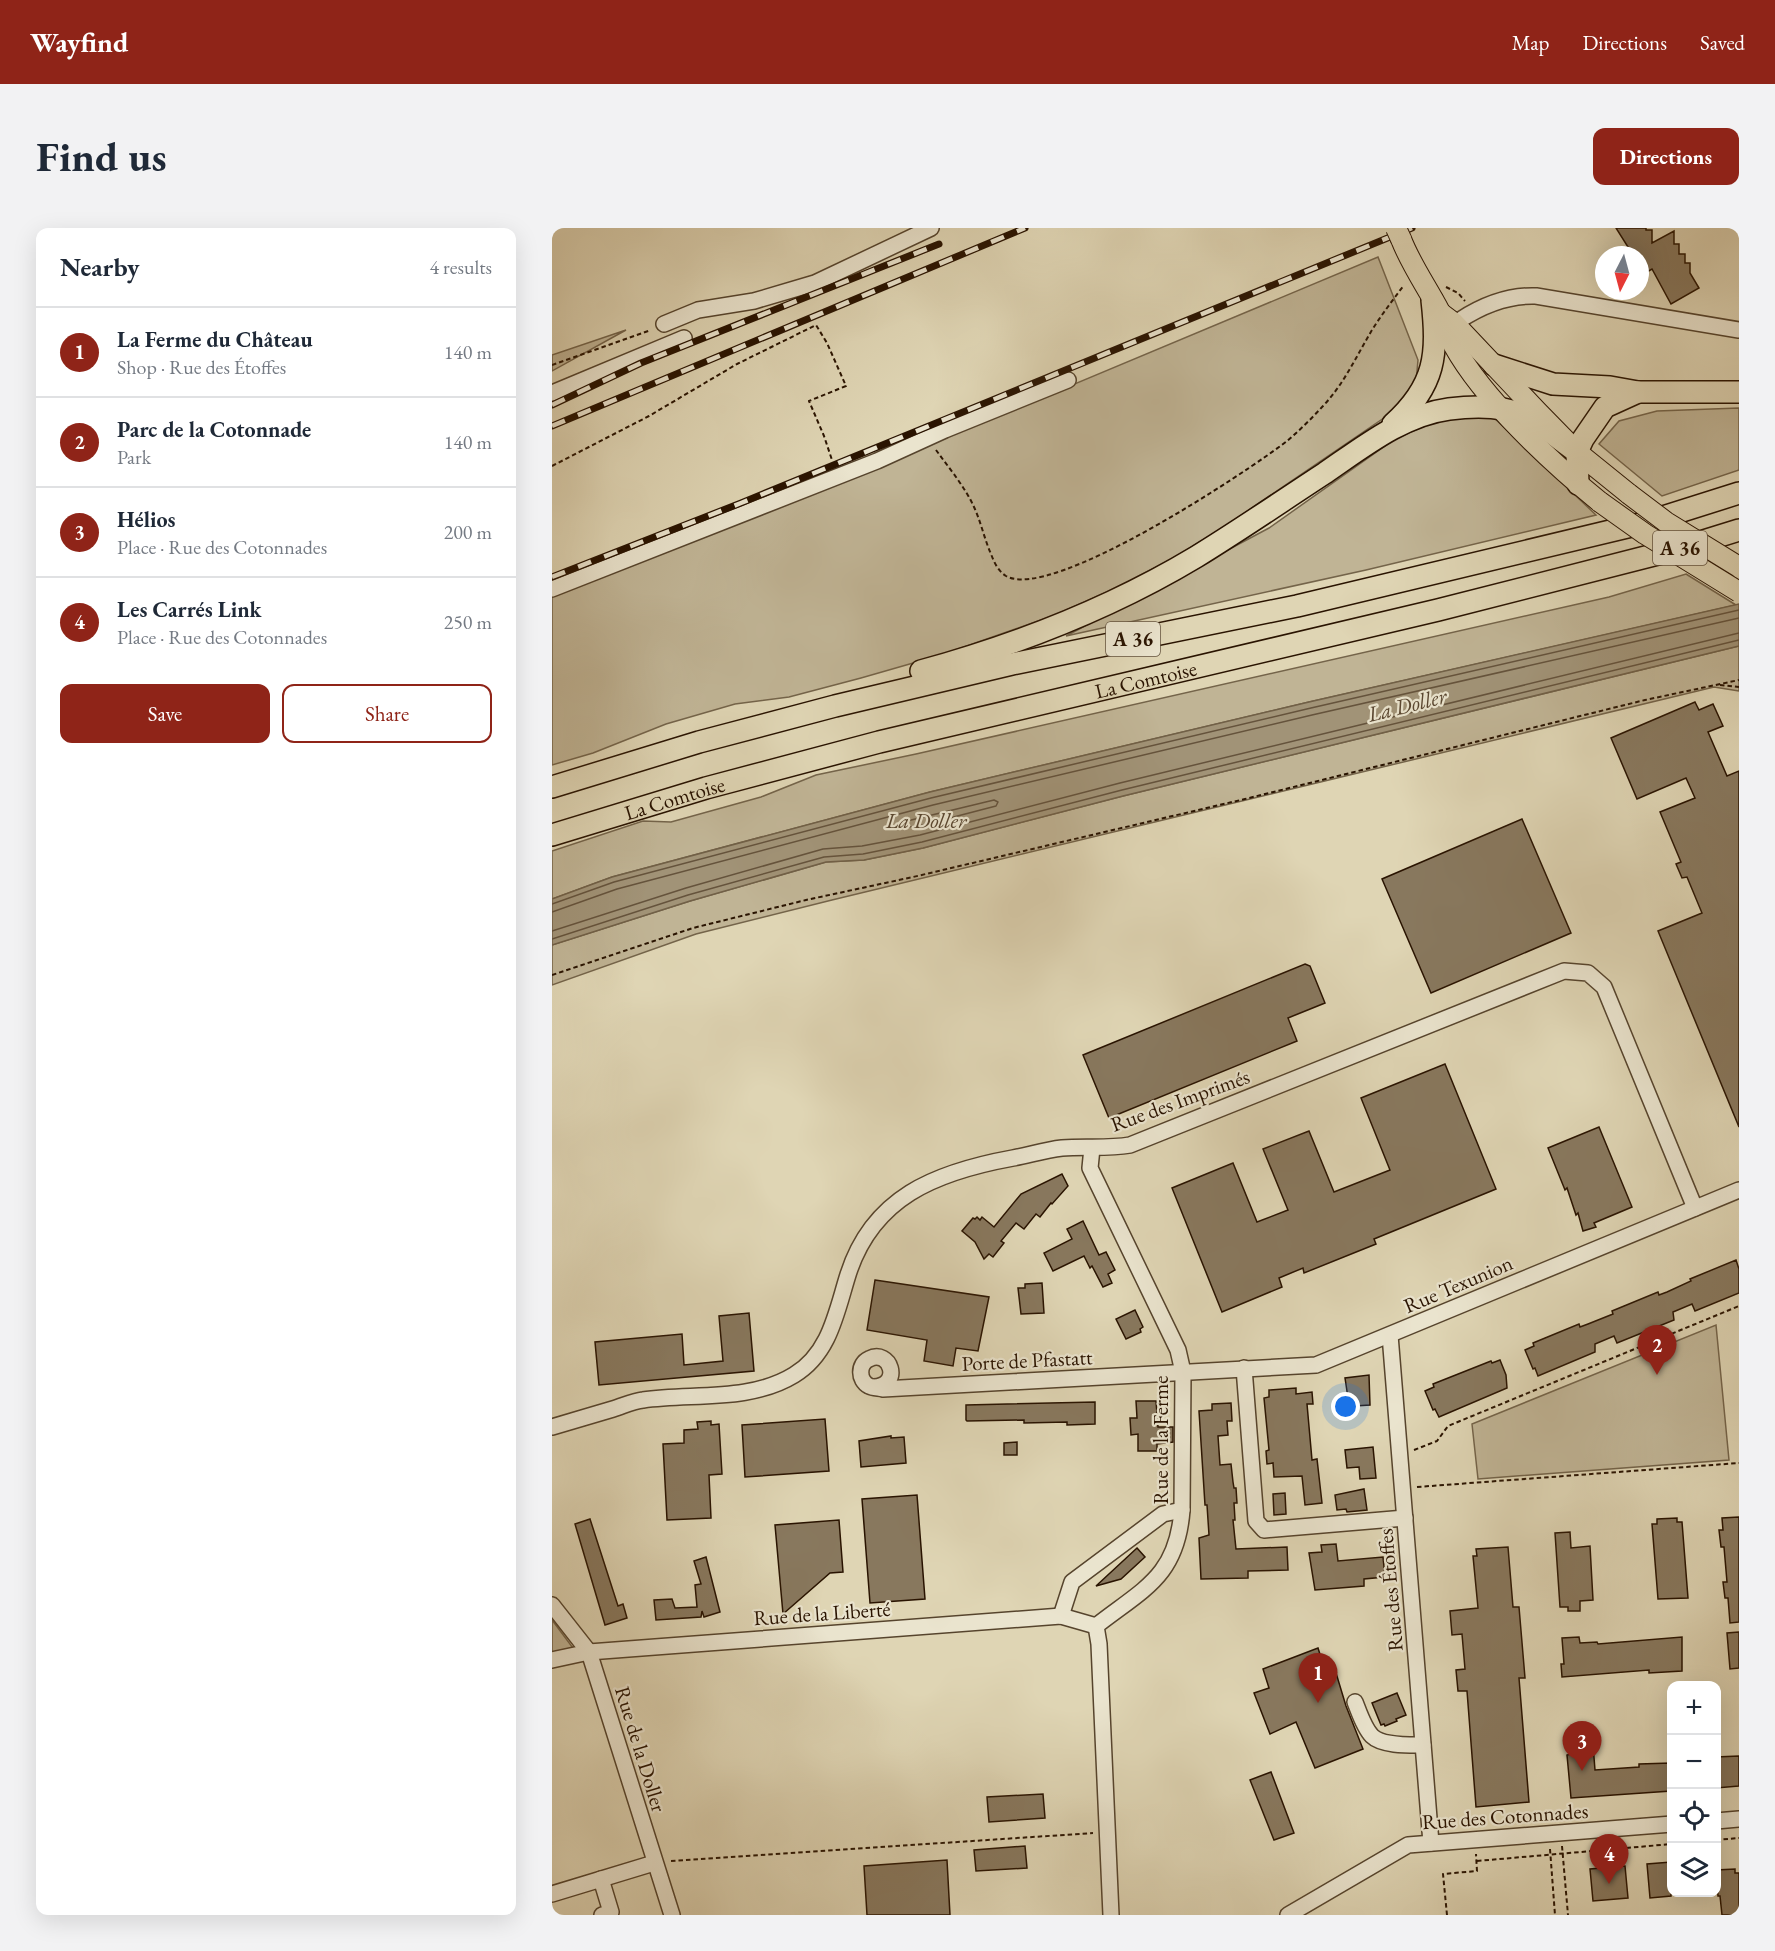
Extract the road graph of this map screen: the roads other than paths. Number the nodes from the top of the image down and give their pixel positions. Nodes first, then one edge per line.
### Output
1 (931, 228) edge
2 (1398, 234) edge
3 (1436, 306) junction
4 (1460, 320) dead end
5 (664, 324) road end
6 (1739, 330) edge
7 (684, 338) dead end
8 (1494, 365) junction
9 (1068, 380) dead end
10 (1638, 392) junction
11 (1739, 392) edge
12 (552, 393) edge
13 (1501, 408) junction
14 (1381, 435) junction
15 (1577, 452) junction
16 (1578, 484) junction
17 (1739, 494) edge
18 (1739, 530) edge
19 (1739, 567) edge
20 (552, 589) edge
21 (1739, 592) edge
22 (835, 706) junction
23 (552, 787) edge
24 (552, 835) edge
25 (1092, 1148) junction
26 (1739, 1190) edge
27 (1695, 1208) junction
28 (1390, 1335) junction
29 (1244, 1368) junction
30 (1183, 1372) junction
31 (874, 1387) dead end
32 (552, 1427) edge
33 (1182, 1510) junction
34 (1405, 1518) junction
35 (552, 1605) edge
36 (1061, 1616) junction
37 (1096, 1626) junction
38 (589, 1653) junction
39 (552, 1660) edge
40 (1354, 1702) dead end
41 (1423, 1745) junction
42 (1739, 1819) edge
43 (1721, 1821) edge
44 (1667, 1824) edge
45 (1431, 1843) junction
46 (654, 1863) junction
47 (602, 1879) junction
48 (552, 1894) edge
49 (602, 1915) edge
50 (672, 1915) edge
51 (1111, 1915) edge
52 (1288, 1915) edge

1 - 5 street
2 - 3 main road
3 - 8 main road
3 - 13 main road
3 - 14 highway
4 - 6 street
7 - 12 street
8 - 10 highway
8 - 15 main road
9 - 20 street
10 - 11 highway
10 - 15 highway
13 - 14 highway
13 - 15 highway
13 - 16 main road
14 - 22 highway
15 - 16 highway
15 - 19 main road, bridge
16 - 21 main road, bridge
17 - 22 highway, La Comtoise / A 36
18 - 24 highway, La Comtoise / A 36
22 - 23 highway, La Comtoise / A 36
25 - 27 street, Rue des Imprimés
25 - 30 street, Rue de la Ferme
25 - 32 street, Rue des Imprimés
26 - 27 street, Rue Texunion
27 - 28 street, Rue Texunion
28 - 29 street, Rue Texunion
28 - 34 street, Rue des Étoffes
29 - 30 street, Rue Texunion
29 - 34 street
30 - 31 street, Porte de Pfastatt
30 - 33 street, Rue de la Ferme
33 - 36 street
33 - 37 street, Rue de la Ferme
34 - 41 street, Rue des Étoffes
35 - 38 street, Rue de la Doller
36 - 37 street, Rue de la Liberté
36 - 38 street, Rue de la Liberté
37 - 51 street
38 - 39 street, Rue de la Liberté
38 - 46 street, Rue de la Doller
40 - 41 street
41 - 45 street, Rue des Étoffes
42 - 43 street
44 - 45 street, Rue des Cotonnades
45 - 52 street, Rue des Cotonnades
46 - 47 street
46 - 50 street, Rue de la Doller
47 - 48 street
47 - 49 street

